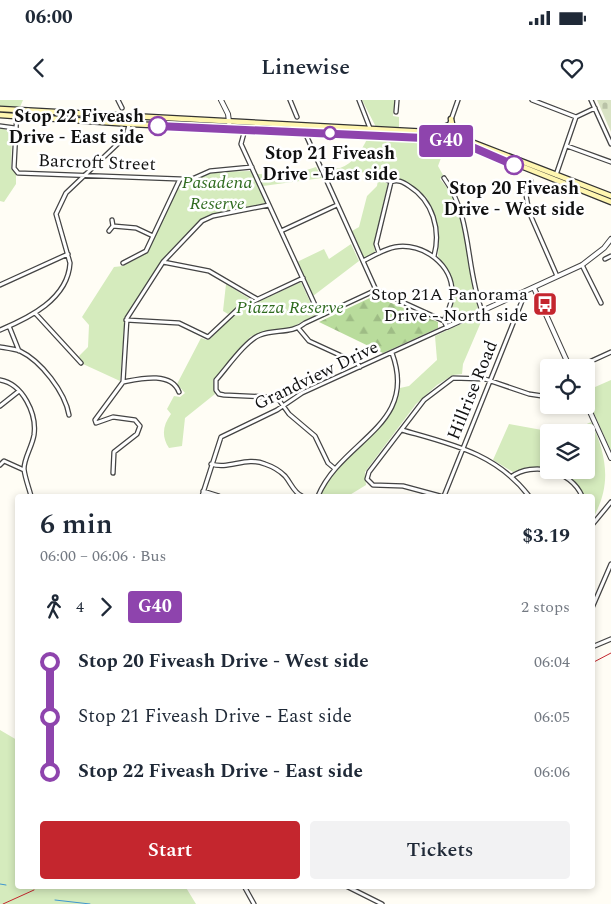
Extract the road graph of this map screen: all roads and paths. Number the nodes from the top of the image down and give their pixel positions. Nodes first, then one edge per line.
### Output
1 (118, 100) edge
2 (221, 100) edge
3 (290, 100) edge
4 (359, 100) edge
5 (397, 100) edge
6 (458, 100) edge
7 (532, 100) edge
8 (591, 100) edge
9 (122, 108) dead end
10 (594, 108) junction
11 (0, 109) edge
12 (16, 110) junction
13 (396, 112) dead end
14 (0, 115) edge
15 (16, 116) junction
16 (298, 117) dead end
17 (576, 117) junction
18 (131, 118) junction
19 (451, 119) junction
20 (230, 123) junction
21 (131, 124) junction
22 (449, 125) junction
23 (0, 126) edge
24 (15, 128) junction
25 (230, 129) junction
26 (303, 129) junction
27 (250, 130) junction
28 (372, 130) junction
29 (428, 132) junction
30 (373, 136) junction
31 (445, 138) junction
32 (456, 138) junction
33 (611, 144) edge
34 (567, 146) junction
35 (611, 162) edge
36 (252, 167) junction
37 (367, 174) dead end
38 (557, 174) junction
39 (84, 175) junction
40 (444, 178) dead end
41 (180, 179) junction
42 (554, 180) junction
43 (531, 181) dead end
44 (391, 182) junction
45 (611, 196) edge
46 (611, 202) edge
47 (269, 205) junction
48 (337, 205) junction
49 (112, 220) dead end
50 (113, 226) junction
51 (109, 231) dead end
52 (281, 231) junction
53 (153, 236) junction
54 (611, 240) edge
55 (379, 253) junction
56 (68, 254) junction
57 (434, 256) junction
58 (611, 256) edge
59 (604, 259) dead end
60 (363, 261) junction
61 (163, 262) junction
62 (123, 263) dead end
63 (582, 265) junction
64 (558, 277) junction
65 (303, 278) junction
66 (0, 285) edge
67 (534, 288) junction
68 (376, 290) junction
69 (522, 293) junction
70 (258, 299) junction
71 (601, 302) dead end
72 (482, 311) junction
73 (36, 314) junction
74 (320, 316) junction
75 (126, 320) junction
76 (444, 321) junction
77 (9, 326) junction
78 (447, 327) junction
79 (298, 329) junction
80 (0, 330) edge
81 (0, 347) edge
82 (20, 351) junction
83 (611, 352) edge
84 (392, 353) junction
85 (566, 359) edge
86 (595, 359) edge
87 (81, 363) dead end
88 (360, 367) junction
89 (0, 380) edge
90 (490, 380) junction
91 (123, 382) junction
92 (19, 391) junction
93 (179, 392) dead end
94 (540, 396) edge
95 (284, 405) junction
96 (0, 406) edge
97 (591, 414) edge
98 (69, 415) dead end
99 (402, 430) junction
100 (464, 447) junction
101 (611, 458) edge
102 (0, 464) edge
103 (211, 464) junction
104 (334, 468) junction
105 (24, 470) junction
106 (112, 473) dead end
107 (511, 478) junction
108 (203, 492) joint
109 (30, 494) edge
110 (211, 494) edge
111 (298, 494) edge
112 (319, 494) edge
113 (434, 494) edge
114 (443, 494) edge
115 (527, 494) edge
116 (580, 494) edge
117 (611, 502) edge
118 (595, 521) edge
119 (611, 564) edge
120 (595, 601) edge
121 (611, 639) edge
122 (595, 645) edge
123 (246, 889) edge
124 (352, 889) edge
125 (254, 904) edge
126 (382, 904) edge

1 - 9 street
2 - 20 street
3 - 16 street
4 - 28 street
5 - 13 street
6 - 19 street
7 - 17 street
8 - 10 street
10 - 17 street
10 - 33 street
11 - 12 main road
12 - 15 street, Barcroft Street
12 - 18 main road
14 - 15 main road
15 - 21 main road
15 - 24 street, Barcroft Street
17 - 34 street
18 - 20 main road
18 - 21 street
19 - 22 street
19 - 32 main road
20 - 25 street
20 - 26 main road
21 - 25 main road
21 - 39 street
22 - 29 main road
22 - 31 street
23 - 24 street
24 - 39 street, Barcroft Street
25 - 27 main road
26 - 27 main road
26 - 28 main road
26 - 30 main road
26 - 48 street
27 - 36 street
28 - 29 main road
28 - 30 street
29 - 31 main road
30 - 31 main road
31 - 32 main road
31 - 42 main road
32 - 38 main road
34 - 35 street
34 - 38 street
36 - 41 street, Barcroft Street
36 - 47 street
37 - 44 street
38 - 42 street
38 - 45 main road
39 - 41 street, Barcroft Street
39 - 56 street
40 - 72 street
41 - 53 street
42 - 46 main road
43 - 64 street
44 - 55 street
44 - 57 street
47 - 52 street
47 - 61 street
48 - 52 street
48 - 60 street
49 - 50 street
50 - 51 street
50 - 53 street
52 - 65 street
53 - 62 street
54 - 63 street, Grandview Drive
55 - 57 street
55 - 60 street
56 - 66 street
56 - 73 street
57 - 76 street
58 - 59 street
60 - 68 street
61 - 70 street
61 - 75 street
63 - 64 street, Grandview Drive
63 - 71 street
64 - 67 street, Grandview Drive
65 - 70 street
65 - 74 street
67 - 69 street, Grandview Drive
67 - 85 street
68 - 74 street
68 - 76 street
69 - 72 street, Grandview Drive
69 - 90 street, Hillrise Road
70 - 75 street
72 - 78 street, Grandview Drive
73 - 77 street
73 - 87 street
74 - 79 street
75 - 91 street
76 - 78 street
77 - 80 street
77 - 82 street
78 - 84 street, Grandview Drive
79 - 88 street
79 - 95 street
81 - 82 street
82 - 98 street
83 - 86 street
84 - 88 street, Grandview Drive
84 - 104 street
88 - 95 street, Grandview Drive
89 - 92 street
90 - 94 street
90 - 99 street
90 - 100 street, Hillrise Road
91 - 93 street
91 - 106 street
92 - 96 street
92 - 105 street
95 - 103 street, Grandview Drive
95 - 104 street
97 - 101 street
99 - 100 street
99 - 113 street
100 - 107 street
100 - 114 street, Hillrise Road
102 - 105 street
103 - 108 street, Grandview Drive
103 - 111 street
104 - 112 street
105 - 109 street
107 - 115 street
107 - 116 street
108 - 110 street
117 - 118 street
119 - 120 street
121 - 122 street
123 - 125 street
124 - 126 street

